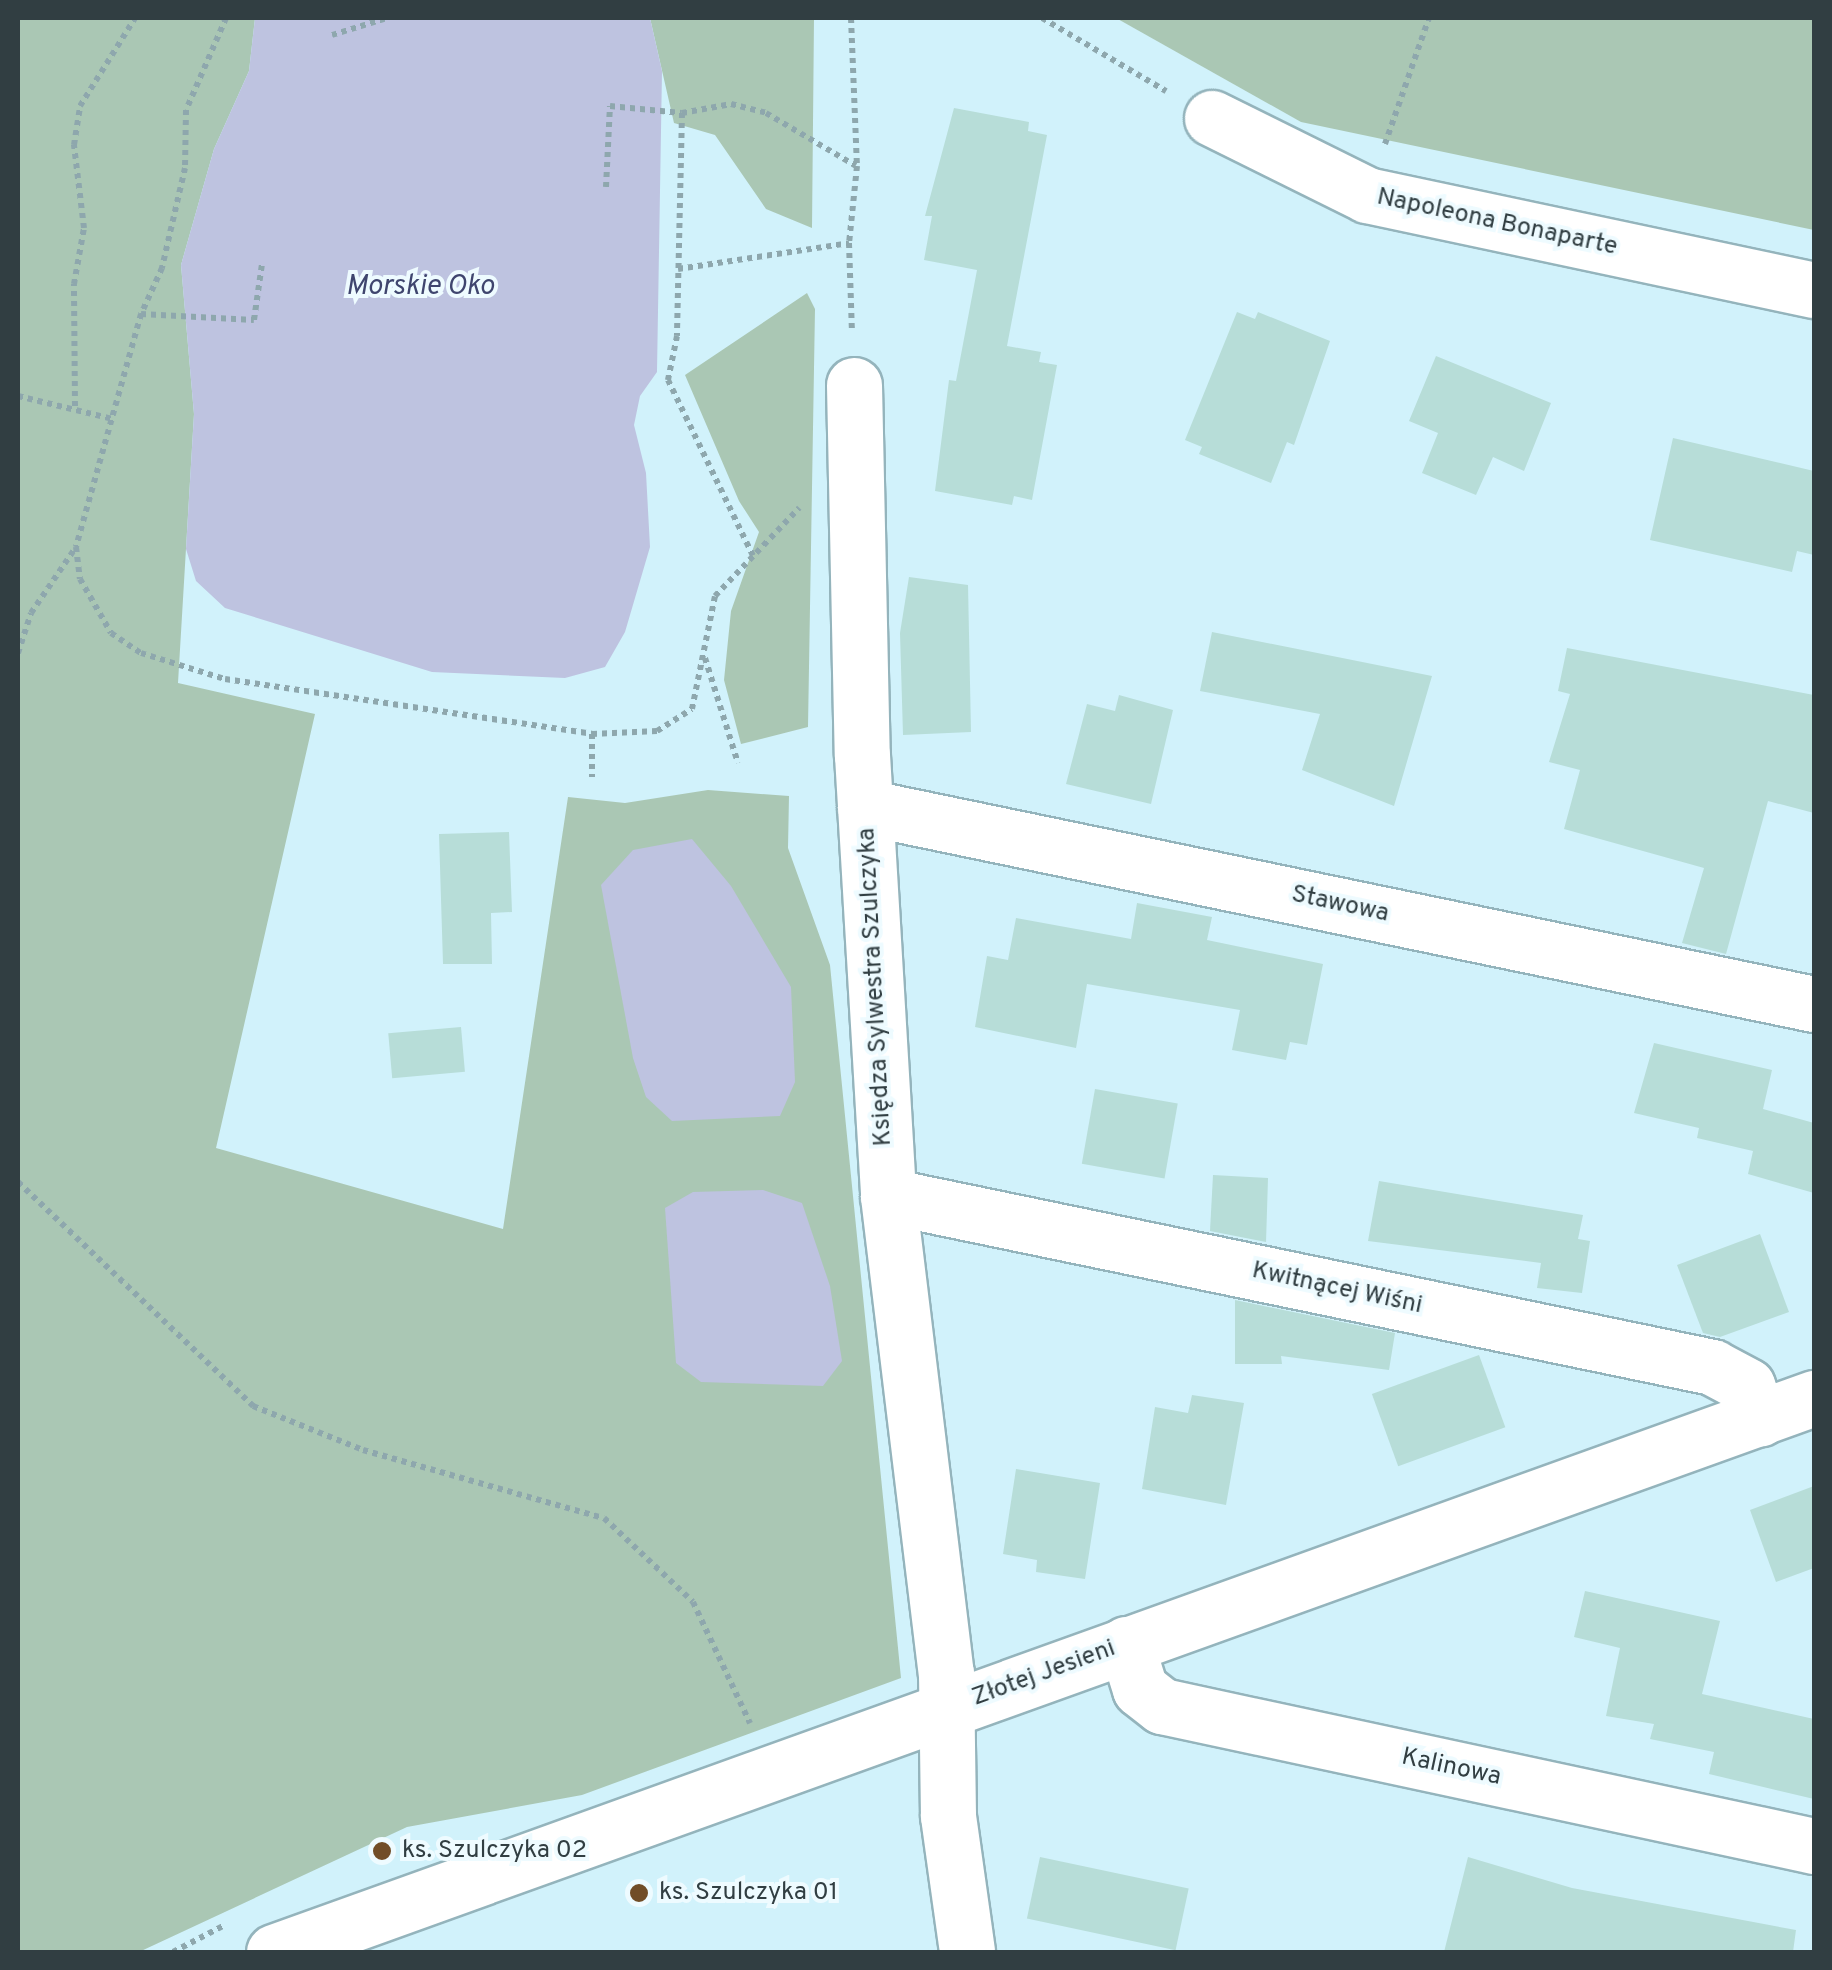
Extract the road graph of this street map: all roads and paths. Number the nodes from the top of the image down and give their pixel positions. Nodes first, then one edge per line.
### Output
1 (136, 18) edge
2 (226, 18) edge
3 (387, 18) edge
4 (851, 18) edge
5 (1042, 18) edge
6 (1428, 18) edge
7 (332, 35) dead end
8 (682, 114) junction
9 (1212, 118) joint
10 (857, 166) junction
11 (606, 187) dead end
12 (1367, 196) junction
13 (850, 244) junction
14 (262, 264) dead end
15 (678, 269) junction
16 (1814, 290) edge
17 (141, 314) junction
18 (854, 385) joint
19 (18, 396) edge
20 (75, 406) junction
21 (112, 418) junction
22 (805, 501) dead end
23 (76, 547) junction
24 (753, 556) junction
25 (18, 653) edge
26 (705, 657) junction
27 (592, 734) junction
28 (738, 763) dead end
29 (592, 776) dead end
30 (865, 807) junction
31 (1814, 1004) edge
32 (18, 1182) edge
33 (888, 1196) junction
34 (1814, 1398) edge
35 (1760, 1418) junction
36 (1126, 1644) junction
37 (949, 1708) junction
38 (759, 1742) dead end
39 (1814, 1846) edge
40 (274, 1952) edge
41 (967, 1952) edge

1 - 20 path
2 - 17 path
3 - 7 path
4 - 10 path
5 - 9 path
6 - 12 path
8 - 10 path
8 - 11 path
8 - 15 path
9 - 12 street, Napoleona Bonaparte
10 - 13 path
12 - 16 street, Napoleona Bonaparte
13 - 15 path
13 - 18 path
14 - 17 path
15 - 24 path
17 - 21 path
18 - 30 street, Księdza Sylwestra Szulczyka
19 - 20 path
20 - 21 path
21 - 23 path
22 - 24 path
23 - 25 path
23 - 27 path
24 - 26 path
26 - 27 path
26 - 28 path
27 - 29 path
30 - 31 street, Stawowa
30 - 33 street, Księdza Sylwestra Szulczyka
32 - 38 path
33 - 35 street, Kwitnącej Wiśni
33 - 37 street, Księdza Sylwestra Szulczyka
34 - 35 street, Złotej Jesieni
35 - 36 street, Złotej Jesieni
36 - 37 street, Złotej Jesieni
36 - 39 street, Kalinowa
37 - 40 street, Złotej Jesieni
37 - 41 street, Księdza Sylwestra Szulczyka

